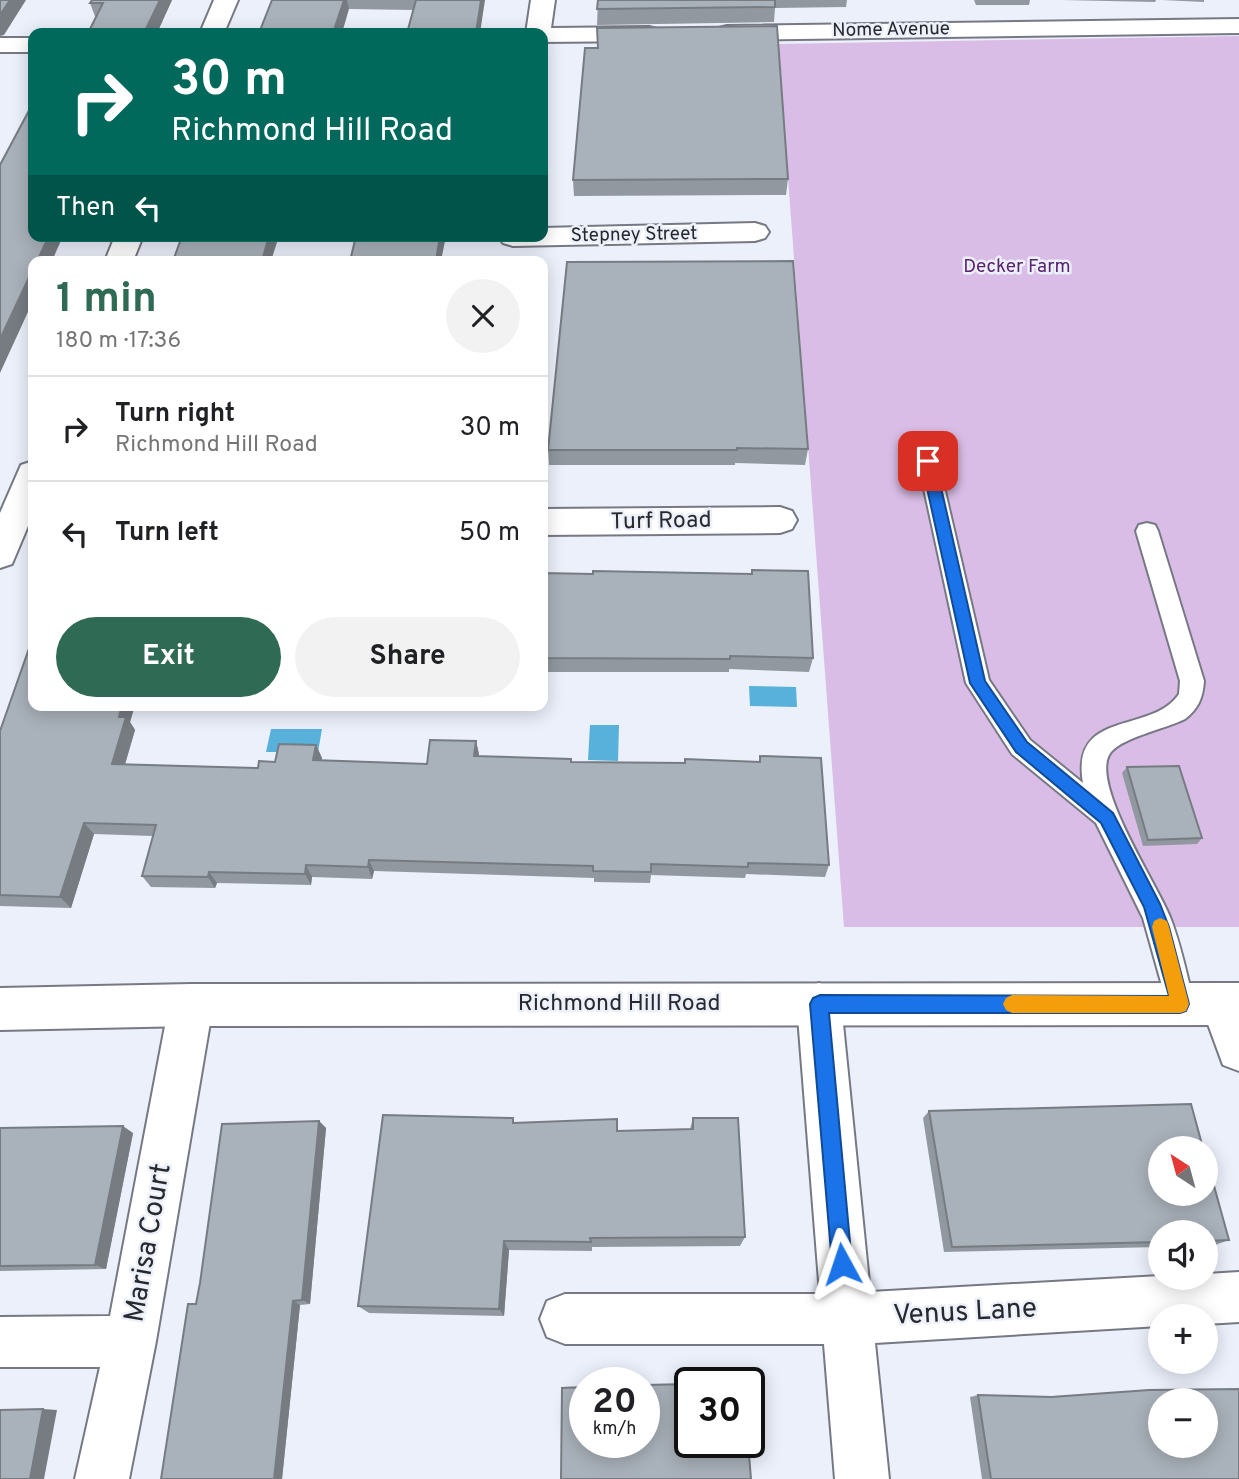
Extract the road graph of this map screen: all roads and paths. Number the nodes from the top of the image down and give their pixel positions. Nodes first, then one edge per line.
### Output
1 (226, 0) edge
2 (543, 0) edge
3 (906, 5) dead end
4 (1239, 26) edge
5 (214, 28) edge
6 (541, 28) edge
7 (911, 30) junction
8 (667, 33) edge
9 (708, 33) edge
10 (548, 34) edge
11 (0, 45) edge
12 (28, 45) edge
13 (755, 232) dead end
14 (548, 236) edge
15 (928, 461) dead end
16 (28, 485) edge
17 (780, 520) dead end
18 (548, 522) edge
19 (1147, 531) dead end
20 (0, 555) edge
21 (1107, 818) junction
22 (820, 1004) junction
23 (1214, 1004) edge
24 (191, 1005) junction
25 (0, 1009) edge
26 (1239, 1049) edge
27 (1239, 1297) edge
28 (565, 1319) dead end
29 (847, 1319) junction
30 (0, 1342) edge
31 (131, 1342) junction
32 (102, 1479) edge
33 (862, 1479) edge

1 - 5 street
2 - 6 street
3 - 7 street
4 - 7 street, Nome Avenue
7 - 9 street, Nome Avenue
8 - 10 street
11 - 12 street
13 - 14 street, Stepney Street
15 - 21 lane
16 - 20 street
17 - 18 street, Turf Road
19 - 21 lane
21 - 23 lane
22 - 23 street, Richmond Hill Road
22 - 24 street, Richmond Hill Road
22 - 29 street
23 - 26 street
24 - 25 street, Richmond Hill Road
24 - 31 street, Marisa Court
27 - 29 street, Venus Lane
28 - 29 street, Venus Lane
29 - 33 street
30 - 31 street
31 - 32 street, Marisa Court

